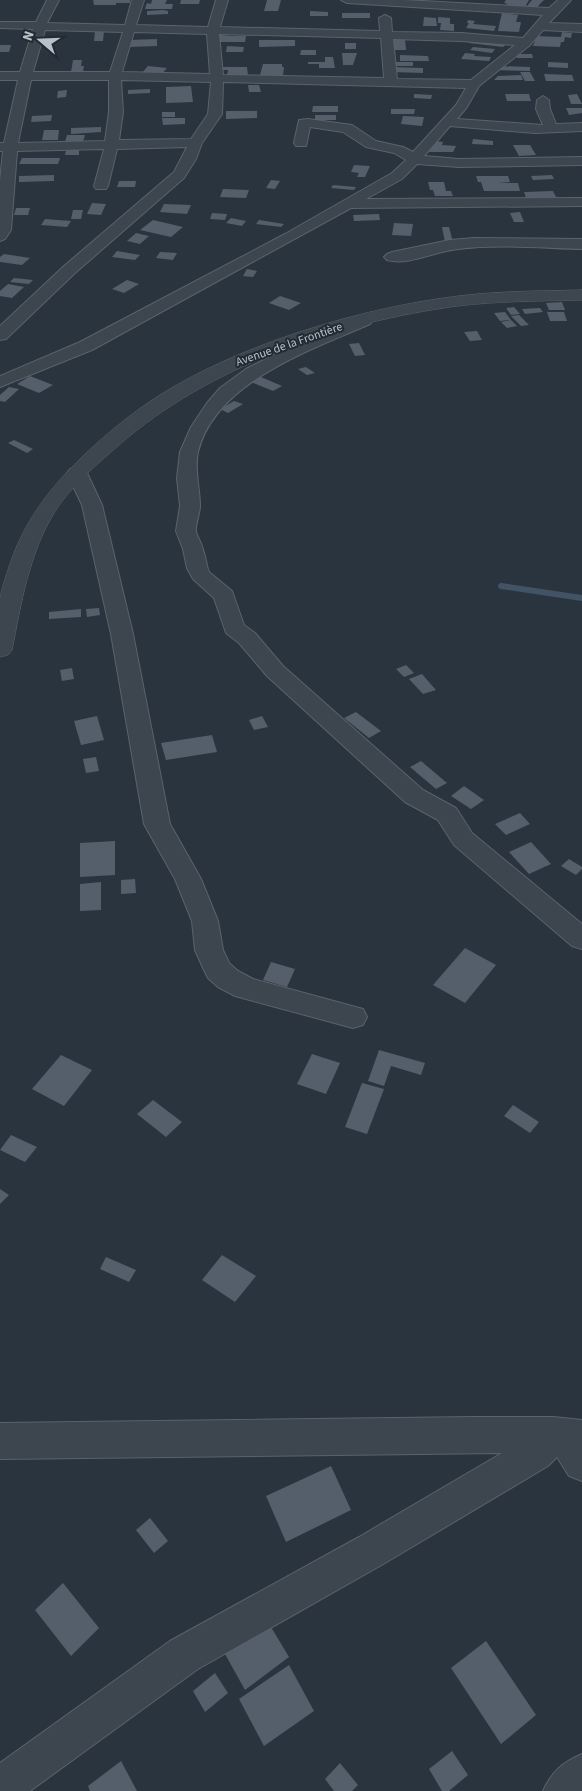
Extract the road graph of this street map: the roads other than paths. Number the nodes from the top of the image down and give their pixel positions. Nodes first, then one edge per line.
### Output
1 (53, 0) edge
2 (138, 0) edge
3 (222, 0) edge
4 (347, 0) edge
5 (565, 0) edge
6 (383, 1) edge
7 (551, 12) junction
8 (465, 18) edge
9 (0, 25) edge
10 (40, 25) junction
11 (540, 26) junction
12 (129, 28) junction
13 (582, 28) edge
14 (213, 30) junction
15 (386, 34) junction
16 (526, 42) junction
17 (0, 76) edge
18 (25, 76) junction
19 (115, 76) junction
20 (217, 79) junction
21 (391, 84) junction
22 (474, 84) junction
23 (543, 100) dead end
24 (447, 122) junction
25 (582, 127) edge
26 (551, 128) junction
27 (195, 143) junction
28 (301, 143) dead end
29 (110, 146) junction
30 (5, 147) edge
31 (414, 160) junction
32 (582, 161) edge
33 (101, 186) dead end
34 (580, 202) edge
35 (347, 204) junction
36 (582, 221) edge
37 (0, 236) edge
38 (582, 244) edge
39 (392, 257) dead end
40 (582, 295) edge
41 (364, 320) junction
42 (0, 335) edge
43 (0, 382) edge
44 (77, 473) junction
45 (0, 650) edge
46 (582, 939) edge
47 (353, 1016) dead end
48 (0, 1441) edge
49 (572, 1443) edge
50 (582, 1775) edge
51 (0, 1788) edge
52 (564, 1791) edge

1 - 10 street
2 - 12 street
3 - 14 street
4 - 6 street
5 - 7 street
6 - 8 street
6 - 15 street
7 - 8 street
7 - 11 street
8 - 15 street
8 - 16 street
9 - 10 street
10 - 12 street
10 - 18 street
11 - 13 street
11 - 16 street
12 - 14 street
12 - 19 street
14 - 15 street
14 - 20 street
15 - 21 street
16 - 22 street
17 - 18 street
18 - 19 street
18 - 30 street
19 - 20 street
19 - 29 street
20 - 21 street
20 - 27 street
21 - 22 street
22 - 24 street
23 - 26 street
24 - 26 street
24 - 31 street
25 - 26 street
27 - 29 street
27 - 42 street
28 - 31 street
29 - 30 street
29 - 33 street
30 - 37 street
31 - 32 street
31 - 35 street
34 - 35 street
34 - 36 street
35 - 43 street
38 - 39 street
40 - 41 street, Avenue de la Frontière
41 - 44 street, Avenue de la Frontière
41 - 46 street
44 - 45 street, Avenue de la Frontière
44 - 47 street
48 - 49 street
49 - 51 street
50 - 52 street

